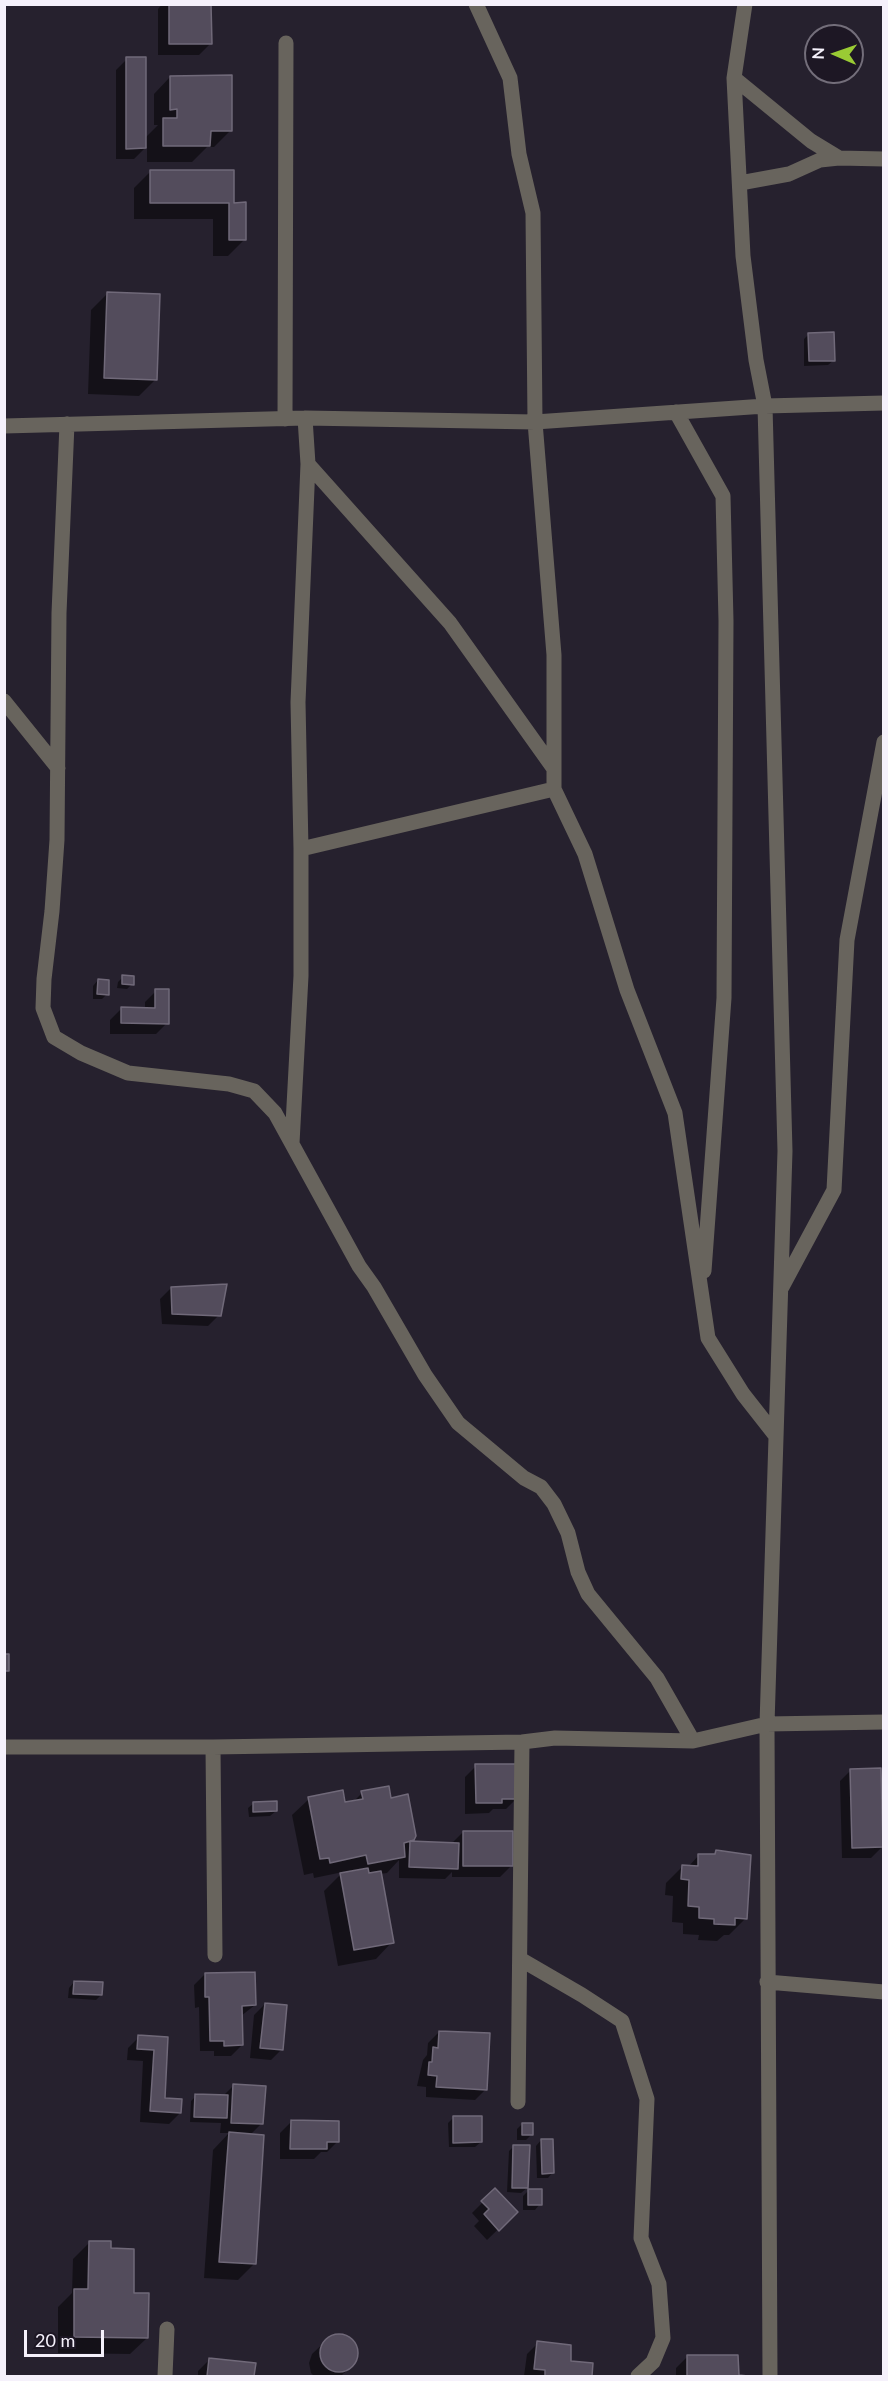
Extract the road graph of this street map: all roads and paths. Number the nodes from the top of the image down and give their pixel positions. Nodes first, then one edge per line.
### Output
1 (476, 4) edge
2 (745, 4) edge
3 (286, 43) dead end
4 (734, 78) junction
5 (839, 158) junction
6 (884, 159) edge
7 (740, 183) junction
8 (884, 403) edge
9 (765, 406) junction
10 (676, 412) junction
11 (305, 417) junction
12 (285, 419) junction
13 (535, 422) junction
14 (67, 424) junction
15 (4, 426) edge
16 (308, 464) junction
17 (4, 701) edge
18 (884, 742) edge
19 (57, 768) junction
20 (554, 769) junction
21 (554, 789) junction
22 (302, 849) junction
23 (292, 1145) junction
24 (780, 1290) junction
25 (702, 1301) junction
26 (776, 1436) junction
27 (884, 1722) edge
28 (767, 1724) junction
29 (693, 1741) junction
30 (522, 1742) junction
31 (4, 1747) edge
32 (213, 1747) junction
33 (215, 1955) dead end
34 (519, 1959) junction
35 (767, 1982) junction
36 (884, 1992) edge
37 (518, 2102) dead end
38 (166, 2329) dead end
39 (165, 2376) edge
40 (638, 2376) edge
41 (770, 2376) edge

1 - 13 street
2 - 4 street
3 - 12 street
4 - 5 street
4 - 7 street
5 - 6 street
5 - 7 street
7 - 9 street
8 - 9 street
9 - 10 street
9 - 24 street
10 - 13 street
10 - 25 street
11 - 12 street
11 - 13 street
11 - 16 street
12 - 14 street
13 - 20 street
14 - 15 street
14 - 19 street
16 - 20 street
16 - 22 street
17 - 19 street
18 - 24 street
19 - 23 street
20 - 21 street
21 - 22 street
21 - 25 street
22 - 23 street
23 - 29 street
24 - 26 street
25 - 26 street
26 - 28 street
27 - 28 street
28 - 29 street
28 - 35 street
29 - 30 street
30 - 32 street
30 - 34 street
31 - 32 street
32 - 33 street
34 - 37 street
34 - 40 street
35 - 36 street
35 - 41 street
38 - 39 street

